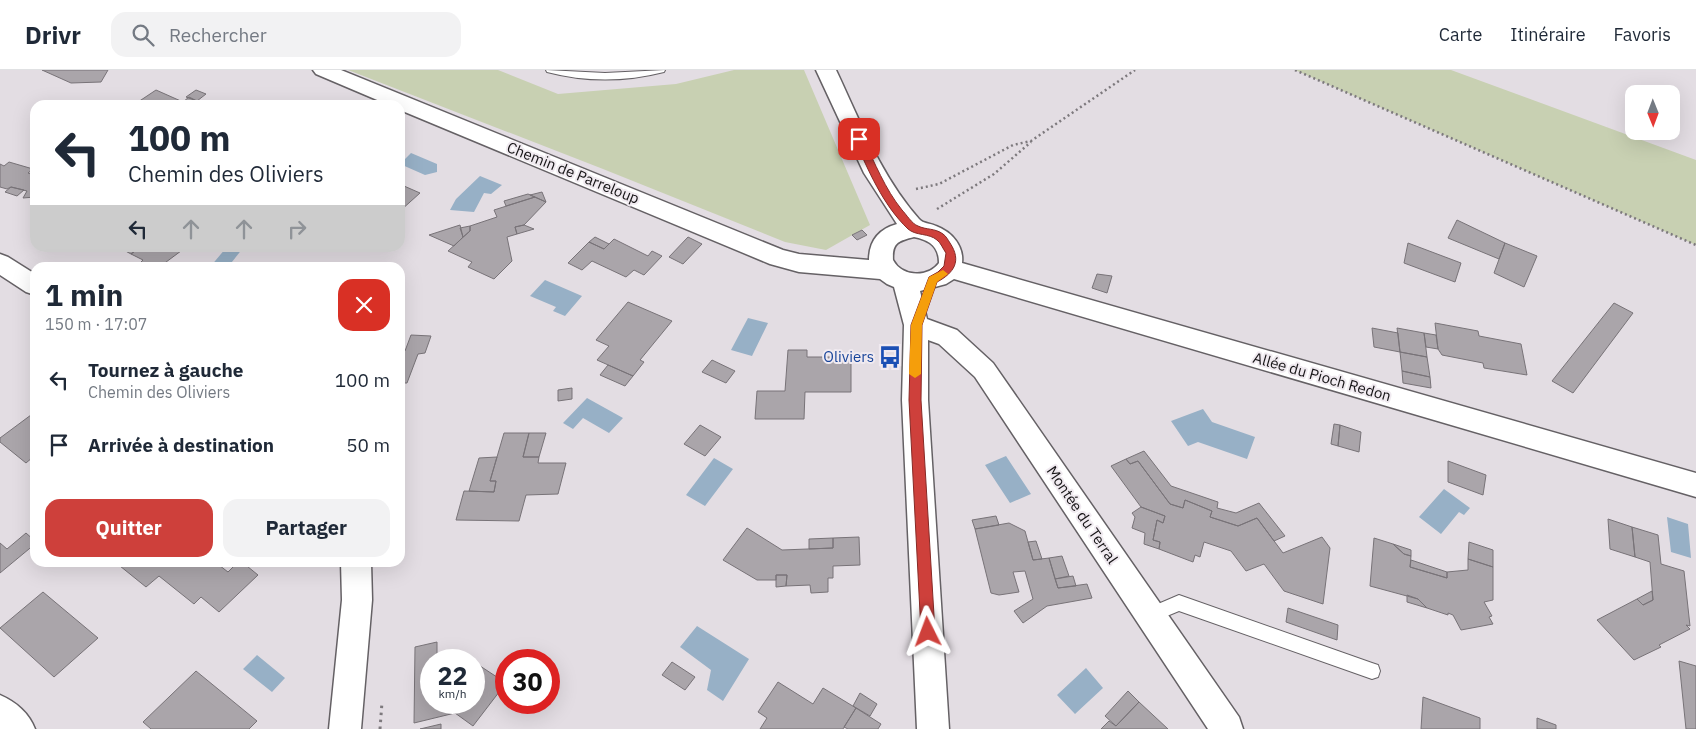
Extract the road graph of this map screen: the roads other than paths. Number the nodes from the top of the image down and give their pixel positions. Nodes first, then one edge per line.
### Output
1 (323, 70) edge
2 (551, 70) edge
3 (660, 70) edge
4 (826, 70) edge
5 (396, 100) edge
6 (405, 104) edge
7 (883, 191) junction
8 (918, 229) junction
9 (885, 241) junction
10 (0, 263) edge
11 (826, 265) junction
12 (940, 274) junction
13 (895, 276) junction
14 (30, 283) edge
15 (916, 325) junction
16 (1696, 485) edge
17 (356, 567) edge
18 (1150, 615) junction
19 (1372, 671) dead end
20 (0, 711) edge
21 (19, 729) edge
22 (345, 729) edge
23 (934, 729) edge
24 (1227, 729) edge

1 - 5 street, Chemin de Parreloup
2 - 3 lane
4 - 7 street
6 - 11 street, Chemin de Parreloup
7 - 8 street
7 - 9 street
8 - 9 street
8 - 12 street
9 - 11 street, Chemin de Parreloup
9 - 13 street
10 - 14 street
11 - 13 street, Chemin de Parreloup
12 - 13 street
12 - 15 street
12 - 16 street, Allée du Pioch Redon
13 - 15 street
15 - 18 street, Montée du Terral
15 - 23 street
17 - 22 street
18 - 19 lane
18 - 24 street, Montée du Terral
20 - 21 street

